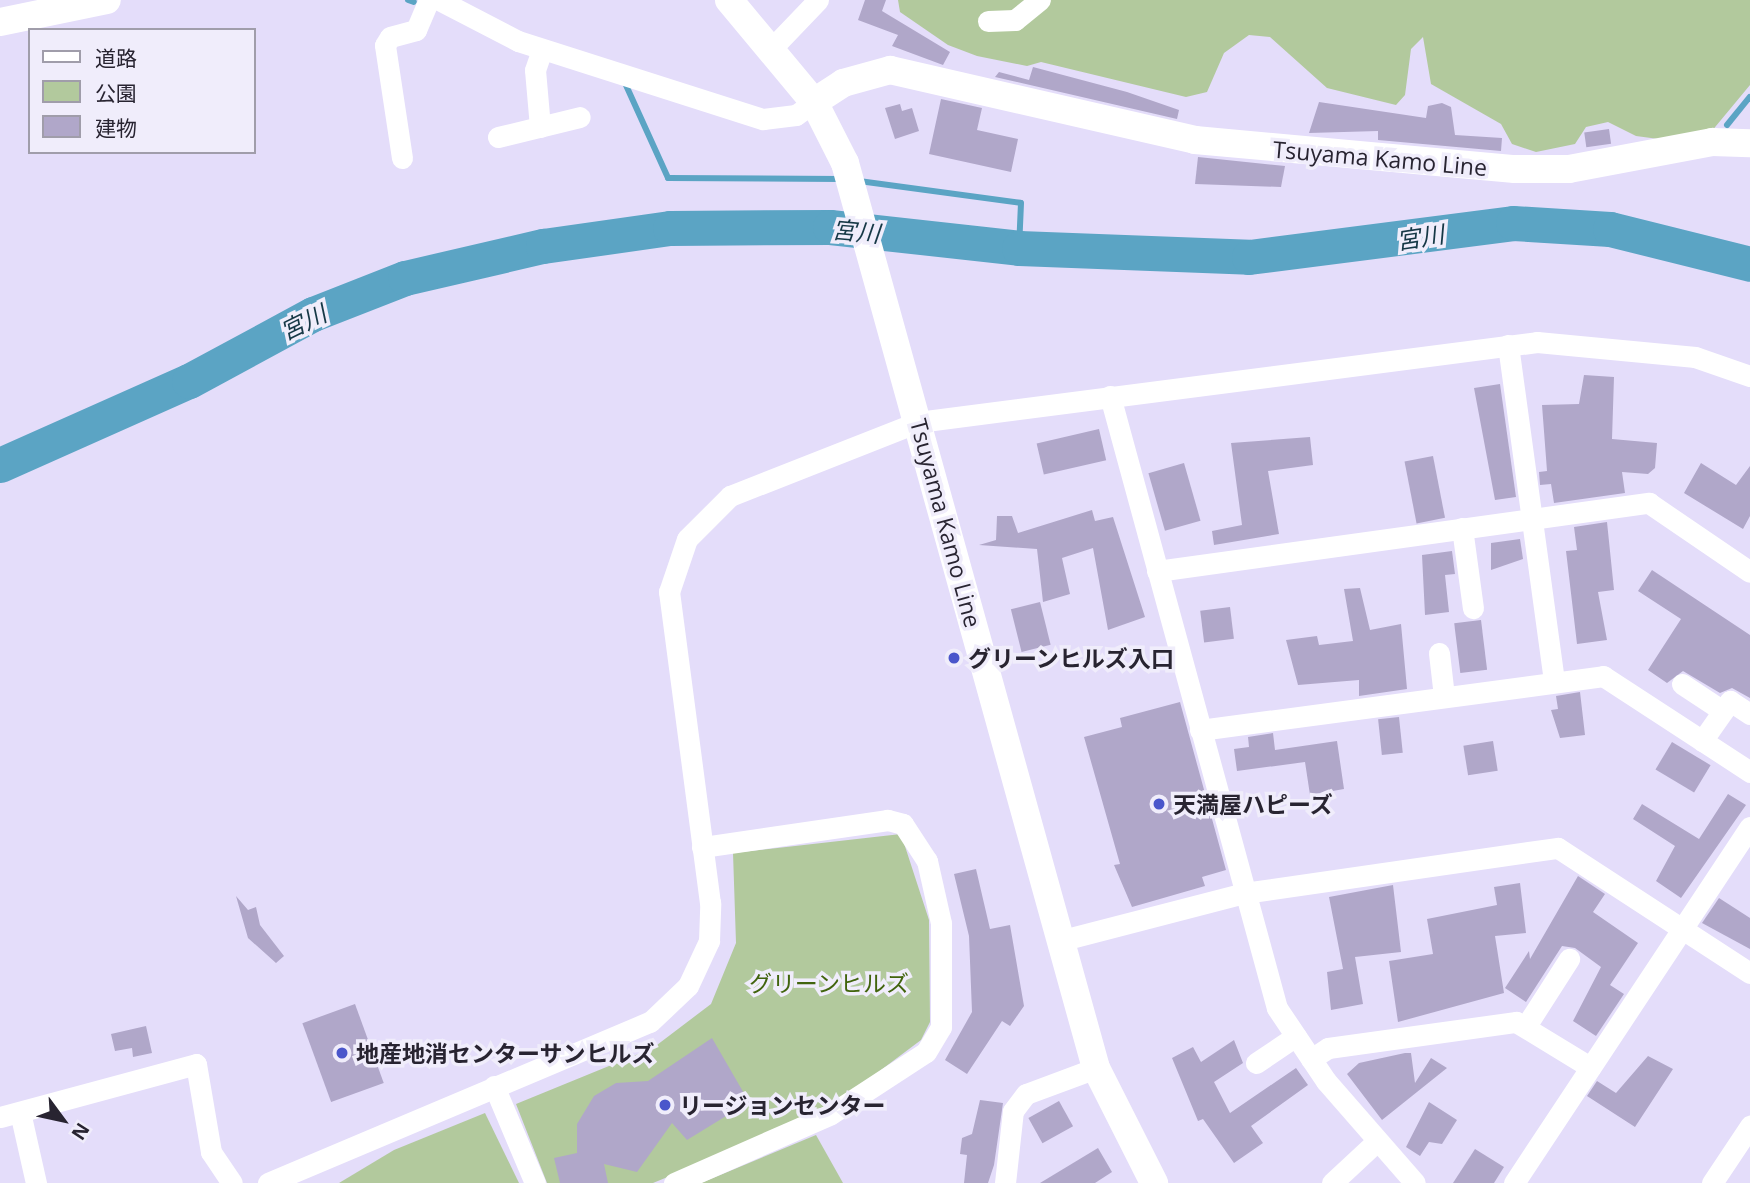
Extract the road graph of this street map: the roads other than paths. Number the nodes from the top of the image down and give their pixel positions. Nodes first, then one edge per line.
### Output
1 (107, 0) edge
2 (429, 0) edge
3 (439, 0) edge
4 (729, 0) edge
5 (818, 0) edge
6 (1040, 0) edge
7 (988, 21) dead end
8 (0, 22) edge
9 (773, 47) junction
10 (542, 50) junction
11 (814, 102) junction
12 (580, 117) dead end
13 (540, 127) junction
14 (498, 137) dead end
15 (1750, 143) edge
16 (402, 158) dead end
17 (1508, 345) junction
18 (1750, 376) edge
19 (1110, 396) junction
20 (918, 422) junction
21 (1532, 518) junction
22 (1462, 528) junction
23 (1157, 571) junction
24 (1750, 572) edge
25 (1473, 608) dead end
26 (1439, 653) dead end
27 (1554, 681) junction
28 (1682, 684) dead end
29 (1444, 696) junction
30 (1723, 711) junction
31 (1750, 714) edge
32 (1200, 730) junction
33 (1702, 741) junction
34 (1750, 772) edge
35 (1750, 827) edge
36 (702, 847) junction
37 (1244, 893) junction
38 (1683, 929) junction
39 (1059, 941) junction
40 (1569, 959) dead end
41 (1750, 973) edge
42 (1526, 1026) junction
43 (1296, 1036) junction
44 (1311, 1059) junction
45 (1256, 1063) dead end
46 (1096, 1068) junction
47 (1590, 1068) junction
48 (494, 1086) junction
49 (10, 1114) edge
50 (1750, 1126) edge
51 (1376, 1142) junction
52 (37, 1183) edge
53 (232, 1183) edge
54 (268, 1183) edge
55 (535, 1183) edge
56 (674, 1183) edge
57 (1005, 1183) edge
58 (1154, 1183) edge
59 (1332, 1183) edge
60 (1415, 1183) edge
61 (1514, 1183) edge
62 (1712, 1183) edge

1 - 8 main road
2 - 16 street
3 - 10 street
4 - 9 main road, Tsuyama Kamo Line
5 - 9 street
6 - 7 street
9 - 11 main road, Tsuyama Kamo Line
10 - 11 street
10 - 13 street
11 - 15 main road, Tsuyama Kamo Line
11 - 20 main road, Tsuyama Kamo Line
12 - 13 street
13 - 14 street
17 - 18 street
17 - 19 street
17 - 21 street
19 - 20 street
19 - 23 street
20 - 36 street
20 - 39 main road, Tsuyama Kamo Line
21 - 22 street
21 - 24 street
21 - 27 street
22 - 23 street
22 - 25 street
23 - 32 street
26 - 29 street
27 - 29 street
27 - 33 street
28 - 30 street
29 - 32 street
30 - 31 street
30 - 33 street
32 - 37 street
33 - 34 street
35 - 38 street
36 - 48 street
36 - 56 street
37 - 38 street
37 - 39 street
37 - 43 street
38 - 41 street
38 - 47 street
39 - 46 main road, Tsuyama Kamo Line
40 - 42 street
42 - 44 street
42 - 47 street
43 - 44 street
43 - 45 street
44 - 51 street
46 - 57 street
46 - 58 main road, Tsuyama Kamo Line
47 - 61 street
48 - 54 street
48 - 55 street
49 - 52 street
49 - 53 street
50 - 62 street
51 - 59 street
51 - 60 street

